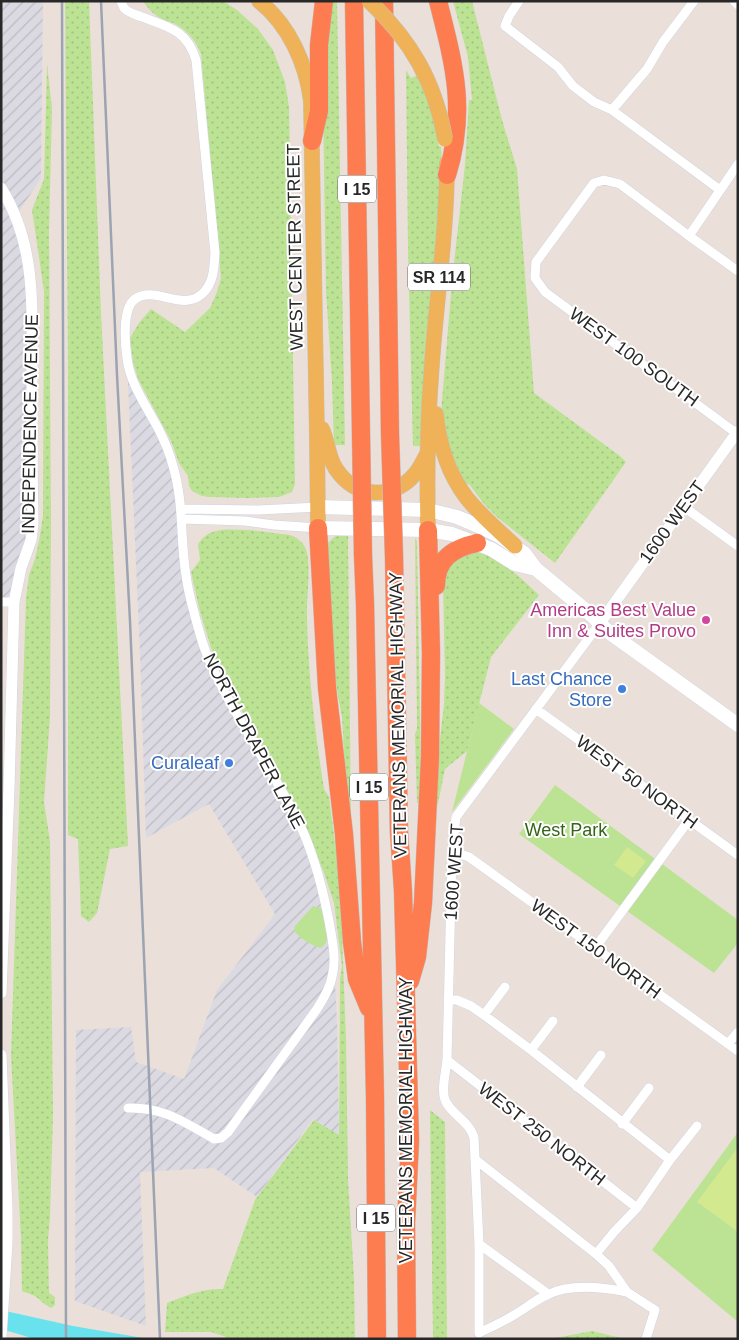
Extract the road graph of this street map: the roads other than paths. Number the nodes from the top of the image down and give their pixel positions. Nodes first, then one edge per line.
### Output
1 (121, 1) edge
2 (259, 1) edge
3 (324, 1) edge
4 (354, 1) edge
5 (369, 1) edge
6 (384, 1) edge
7 (438, 1) edge
8 (519, 1) edge
9 (694, 1) edge
10 (734, 1) edge
11 (738, 5) edge
12 (612, 110) junction
13 (312, 141) junction
14 (738, 164) edge
15 (447, 174) junction
16 (1, 188) edge
17 (720, 190) junction
18 (689, 236) junction
19 (738, 271) edge
20 (430, 378) junction
21 (317, 421) junction
22 (737, 432) edge
23 (428, 452) junction
24 (318, 507) junction
25 (684, 507) junction
26 (428, 510) junction
27 (182, 514) junction
28 (318, 528) junction
29 (428, 530) junction
30 (477, 543) junction
31 (515, 546) junction
32 (738, 546) edge
33 (536, 569) junction
34 (1, 602) edge
35 (14, 602) junction
36 (430, 606) junction
37 (600, 622) junction
38 (536, 709) junction
39 (738, 725) edge
40 (5, 788) edge
41 (689, 820) junction
42 (452, 852) junction
43 (738, 856) edge
44 (595, 948) junction
45 (505, 987) dead end
46 (1, 993) edge
47 (406, 996) junction
48 (448, 1000) junction
49 (484, 1015) junction
50 (373, 1018) junction
51 (553, 1021) dead end
52 (738, 1032) edge
53 (728, 1044) junction
54 (531, 1050) junction
55 (738, 1051) edge
56 (601, 1054) dead end
57 (1, 1055) edge
58 (447, 1060) junction
59 (577, 1087) junction
60 (649, 1088) dead end
61 (128, 1108) dead end
62 (622, 1124) junction
63 (697, 1126) dead end
64 (476, 1160) junction
65 (670, 1160) junction
66 (637, 1208) junction
67 (479, 1244) junction
68 (596, 1254) junction
69 (3, 1268) edge
70 (627, 1292) junction
71 (548, 1294) junction
72 (1, 1337) edge
73 (377, 1339) edge
74 (408, 1339) edge
75 (646, 1339) edge

1 - 27 street, NORTH DRAPER LANE
2 - 13 main road, WEST CENTER STREET
3 - 13 highway
4 - 50 highway, VETERANS MEMORIAL HIGHWAY / I 15, bridge
5 - 15 main road, SR 114, bridge
6 - 47 highway, VETERANS MEMORIAL HIGHWAY / I 15, bridge
7 - 15 highway
8 - 12 street
9 - 12 street
10 - 11 street
12 - 17 street
13 - 21 main road, WEST CENTER STREET
14 - 17 street
15 - 20 main road, SR 114
16 - 35 street, INDEPENDENCE AVENUE
17 - 18 street
18 - 19 street
18 - 22 street, WEST 100 SOUTH
20 - 23 main road
20 - 31 main road, SR 114
21 - 23 main road
21 - 24 main road, WEST CENTER STREET
22 - 25 street, 1600 WEST
23 - 26 main road
24 - 26 main road
24 - 27 street
24 - 28 main road, WEST CENTER STREET
25 - 32 street
25 - 37 street, 1600 WEST
26 - 29 main road
26 - 31 main road
27 - 28 street
27 - 61 street, NORTH DRAPER LANE
28 - 29 main road, SR 114
28 - 50 highway
29 - 30 main road, SR 114
29 - 36 highway
30 - 33 main road, SR 114
30 - 36 highway
31 - 33 main road, SR 114
33 - 37 main road, SR 114
34 - 35 street
35 - 40 street, INDEPENDENCE AVENUE
36 - 47 highway
37 - 38 street, 1600 WEST
37 - 39 main road, SR 114
38 - 41 street, WEST 50 NORTH
38 - 42 street, 1600 WEST
40 - 46 street, INDEPENDENCE AVENUE
41 - 43 street, WEST 50 NORTH
41 - 44 street
42 - 44 street, WEST 150 NORTH
42 - 48 street, 1600 WEST
44 - 53 street, WEST 150 NORTH
45 - 49 street
47 - 74 highway, VETERANS MEMORIAL HIGHWAY / I 15
48 - 49 street
48 - 58 street, 1600 WEST
49 - 54 street
50 - 73 highway, VETERANS MEMORIAL HIGHWAY / I 15
51 - 54 street
52 - 53 street
53 - 55 street, WEST 150 NORTH
54 - 59 street
56 - 59 street
57 - 69 street
58 - 64 street, 1600 WEST
58 - 66 street, WEST 250 NORTH
59 - 62 street
60 - 62 street
62 - 65 street
63 - 65 street
64 - 67 street, 1600 WEST
64 - 68 street
65 - 66 street
66 - 68 street
67 - 71 street
67 - 71 street, 1600 WEST
68 - 70 street
69 - 72 street
70 - 71 street
70 - 75 street

